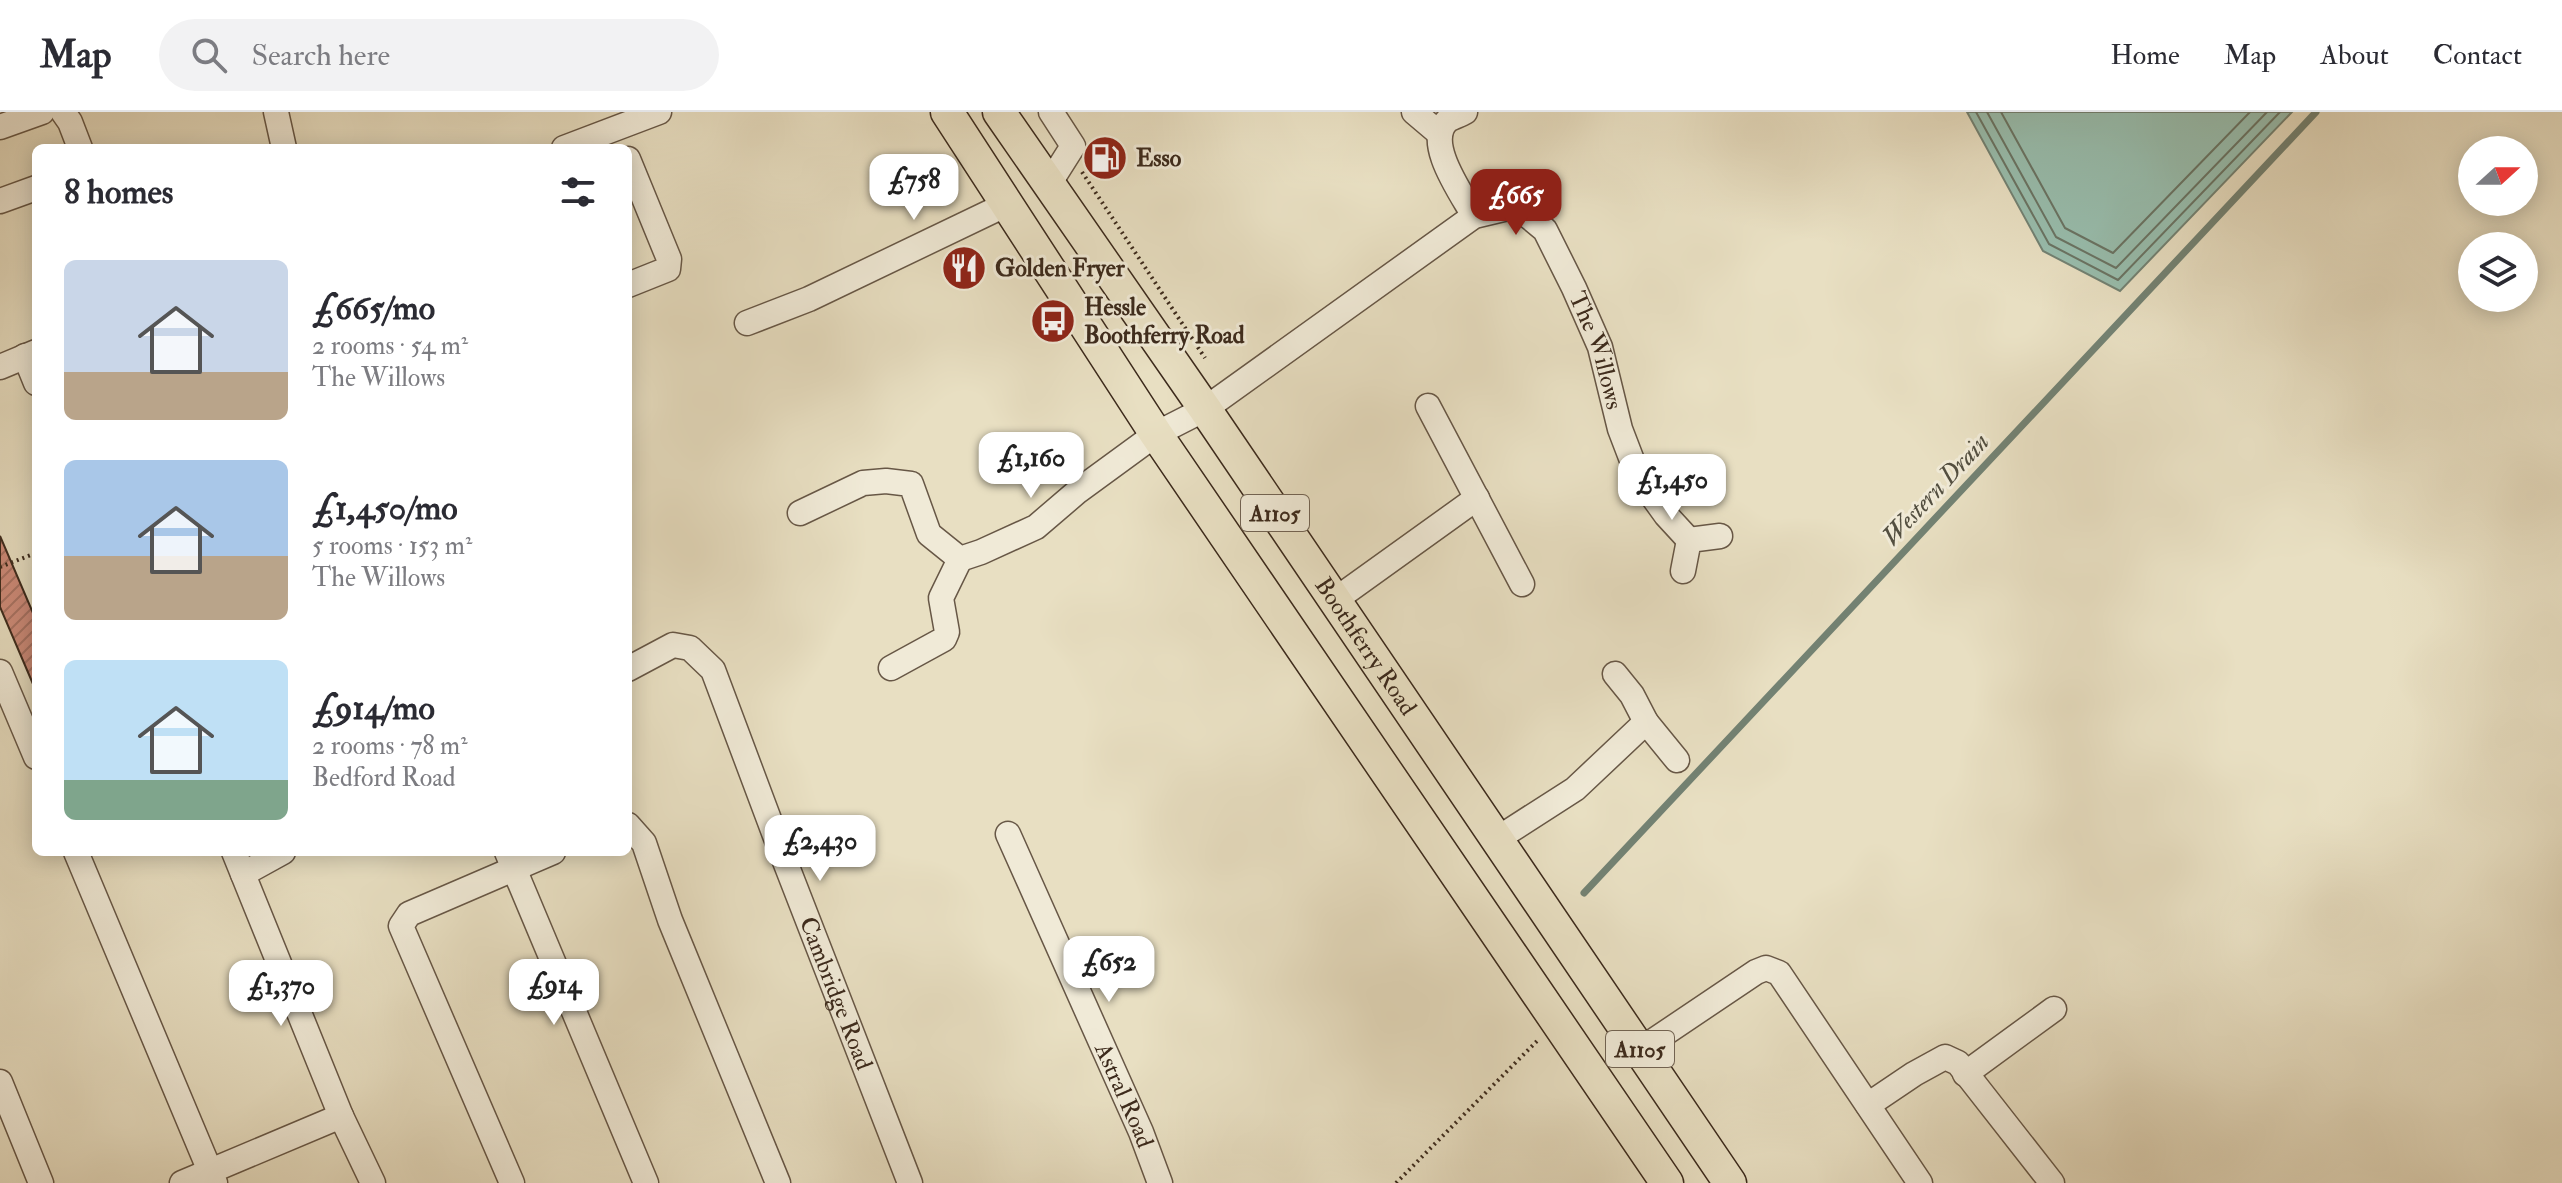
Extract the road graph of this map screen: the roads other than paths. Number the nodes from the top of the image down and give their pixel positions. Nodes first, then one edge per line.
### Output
1 (42, 112) edge
2 (63, 112) edge
3 (276, 112) edge
4 (659, 112) edge
5 (947, 112) edge
6 (999, 112) edge
7 (1051, 112) edge
8 (1414, 112) edge
9 (1465, 112) edge
10 (0, 127) edge
11 (1440, 134) junction
12 (620, 138) edge
13 (78, 144) edge
14 (283, 144) edge
15 (586, 144) edge
16 (632, 169) edge
17 (1049, 184) junction
18 (32, 189) edge
19 (0, 201) edge
20 (1007, 204) junction
21 (1474, 216) junction
22 (632, 283) edge
23 (747, 323) dead end
24 (31, 354) edge
25 (0, 367) edge
26 (1428, 406) dead end
27 (1205, 409) junction
28 (1156, 434) junction
29 (1477, 498) junction
30 (800, 513) dead end
31 (1720, 536) dead end
32 (1689, 540) junction
33 (960, 559) junction
34 (1683, 571) dead end
35 (1522, 584) dead end
36 (1335, 600) junction
37 (632, 667) edge
38 (891, 668) dead end
39 (1615, 674) dead end
40 (4, 682) edge
41 (1646, 722) junction
42 (32, 748) edge
43 (1677, 760) dead end
44 (632, 830) edge
45 (1008, 834) dead end
46 (1497, 839) junction
47 (78, 856) edge
48 (267, 856) edge
49 (532, 856) edge
50 (511, 860) edge
51 (238, 863) edge
52 (2054, 1009) dead end
53 (1640, 1050) junction
54 (1965, 1074) junction
55 (0, 1082) edge
56 (1868, 1105) junction
57 (341, 1116) junction
58 (213, 1177) edge
59 (41, 1183) edge
60 (182, 1183) edge
61 (373, 1183) edge
62 (512, 1183) edge
63 (646, 1183) edge
64 (778, 1183) edge
65 (910, 1183) edge
66 (1160, 1183) edge
67 (1667, 1183) edge
68 (1730, 1183) edge
69 (1920, 1183) edge
70 (2052, 1183) edge

1 - 10 street
2 - 13 street
3 - 14 street
4 - 12 street
5 - 20 main road, A1105
6 - 17 main road, Boothferry Road / A1105
7 - 17 street
8 - 11 street
9 - 11 street
11 - 21 street
12 - 15 street
16 - 22 street
17 - 27 main road, Boothferry Road / A1105
18 - 19 street
20 - 23 street
20 - 28 main road, A1105
21 - 27 street, The Willows
21 - 32 street, The Willows
24 - 25 street
26 - 29 street
27 - 28 street, The Willows
27 - 36 main road, Boothferry Road / A1105
28 - 33 street, The Willows
28 - 67 main road, A1105
29 - 35 street
29 - 36 street
30 - 33 street
31 - 32 street
32 - 34 street
33 - 38 street
36 - 46 main road, Boothferry Road / A1105
37 - 65 street, Cambridge Road
39 - 41 street
40 - 42 street
41 - 43 street
41 - 46 street
44 - 64 street
45 - 66 street, Astral Road
46 - 53 main road, Boothferry Road / A1105
47 - 58 street
48 - 51 street
49 - 50 street
50 - 62 street
50 - 63 street
51 - 57 street
52 - 54 street
53 - 56 street
53 - 68 main road, Boothferry Road / A1105
54 - 56 street
54 - 70 street
55 - 59 street
56 - 69 street
57 - 58 street
57 - 61 street
58 - 60 street

